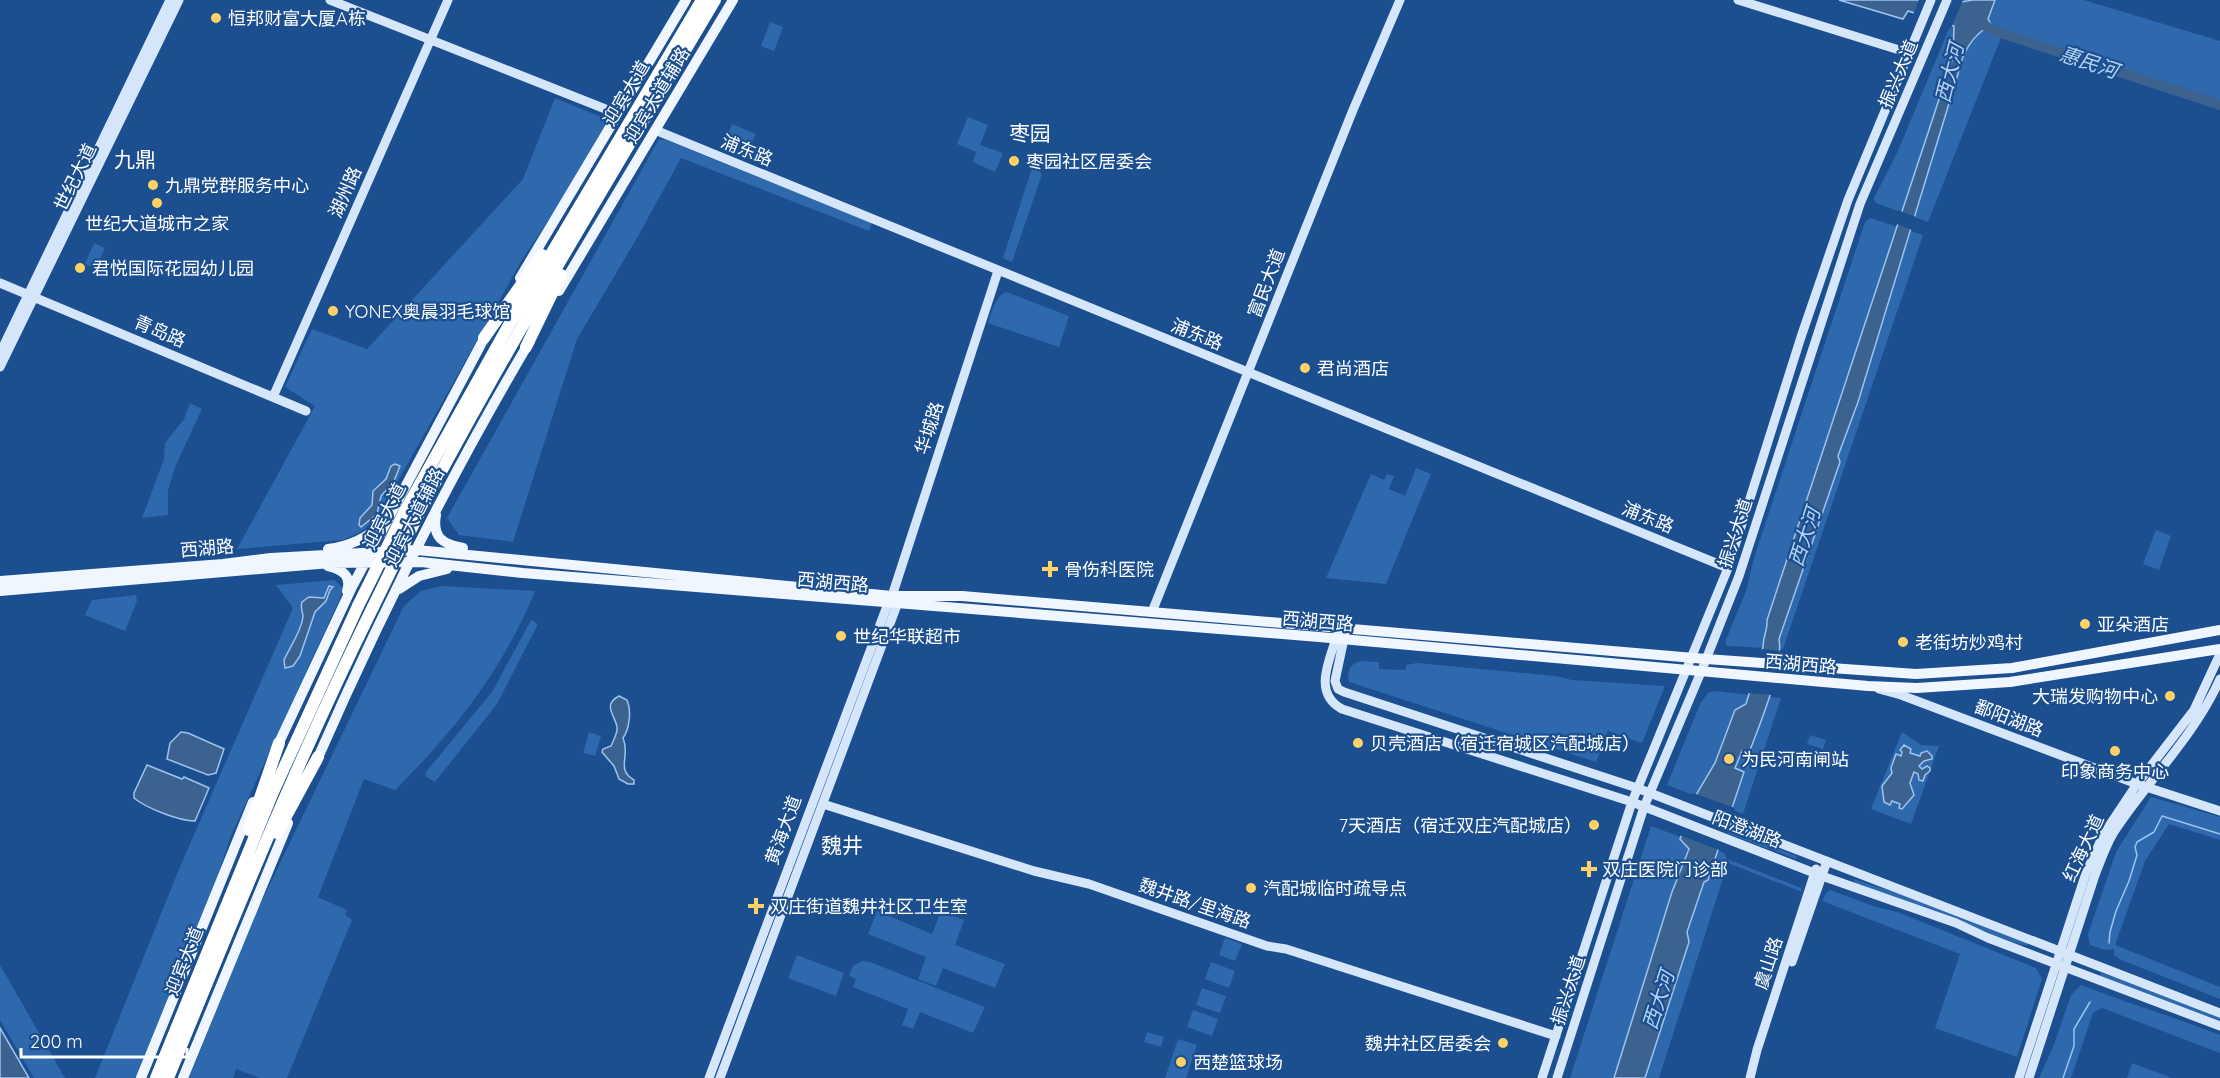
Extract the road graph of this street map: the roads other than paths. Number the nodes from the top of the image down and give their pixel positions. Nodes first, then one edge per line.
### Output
1 (170, 0) edge
2 (179, 0) edge
3 (330, 0) edge
4 (443, 0) edge
5 (448, 0) edge
6 (686, 0) edge
7 (702, 0) edge
8 (715, 0) edge
9 (722, 0) edge
10 (732, 0) edge
11 (1400, 0) edge
12 (1738, 0) edge
13 (1931, 0) edge
14 (1947, 0) edge
15 (428, 38) junction
16 (1909, 53) junction
17 (677, 63) junction
18 (618, 114) junction
19 (655, 130) junction
20 (609, 180) junction
21 (587, 193) junction
22 (998, 271) junction
23 (0, 283) edge
24 (32, 296) junction
25 (484, 338) junction
26 (526, 347) junction
27 (0, 353) edge
28 (0, 367) edge
29 (1249, 372) junction
30 (273, 397) junction
31 (306, 411) dead end
32 (437, 508) junction
33 (406, 510) junction
34 (417, 550) junction
35 (370, 552) junction
36 (271, 558) junction
37 (545, 561) junction
38 (410, 562) junction
39 (364, 563) junction
40 (1728, 568) junction
41 (265, 570) junction
42 (517, 572) junction
43 (0, 581) edge
44 (0, 591) edge
45 (893, 599) junction
46 (1152, 612) junction
47 (338, 617) junction
48 (381, 620) junction
49 (2220, 630) edge
50 (1341, 634) junction
51 (2220, 649) edge
52 (2220, 654) edge
53 (1691, 658) junction
54 (1706, 659) junction
55 (1686, 670) junction
56 (1701, 672) junction
57 (2220, 679) edge
58 (1868, 686) junction
59 (279, 743) junction
60 (318, 757) junction
61 (2145, 785) junction
62 (1637, 788) junction
63 (1649, 793) junction
64 (1632, 802) junction
65 (823, 804) junction
66 (1644, 807) junction
67 (2220, 808) edge
68 (1824, 860) junction
69 (1818, 874) junction
70 (2065, 953) junction
71 (205, 958) junction
72 (2060, 966) junction
73 (208, 980) junction
74 (203, 994) junction
75 (2220, 1013) edge
76 (2220, 1026) edge
77 (1556, 1036) junction
78 (141, 1078) edge
79 (155, 1078) edge
80 (168, 1078) edge
81 (174, 1078) edge
82 (183, 1078) edge
83 (709, 1078) edge
84 (720, 1078) edge
85 (1542, 1078) edge
86 (1557, 1078) edge
87 (1752, 1078) edge
88 (2019, 1078) edge
89 (2029, 1078) edge

1 - 24 street, 世纪大道
2 - 24 street, 世纪大道
3 - 15 street
4 - 15 street, 湖州路
5 - 15 street, 湖州路
6 - 18 main road, 迎宾大道辅路
7 - 21 highway, 迎宾大道
8 - 17 highway, 迎宾大道
9 - 17 highway
10 - 19 main road, 迎宾大道辅路
11 - 29 street, 富民大道
12 - 16 street
13 - 16 street, 振兴大道
14 - 54 street, 振兴大道
15 - 18 street
15 - 30 street, 湖州路
16 - 40 street, 振兴大道
17 - 20 highway, 迎宾大道
18 - 25 main road, 迎宾大道辅路
19 - 22 street, 浦东路
19 - 26 main road, 迎宾大道辅路
20 - 26 highway
20 - 33 highway, 迎宾大道
21 - 25 highway
21 - 33 highway, 迎宾大道
22 - 29 street, 浦东路
22 - 45 street, 华城路
23 - 24 street, 青岛路
24 - 27 street, 世纪大道
24 - 28 street, 世纪大道
24 - 30 street, 青岛路
25 - 33 main road, 迎宾大道辅路
26 - 32 main road, 迎宾大道辅路
29 - 40 street, 浦东路
29 - 46 street, 富民大道
30 - 31 street, 青岛路
32 - 34 main road, 迎宾大道辅路
32 - 37 main road
33 - 35 main road, 迎宾大道辅路
33 - 36 main road
33 - 71 highway, 迎宾大道, bridge
33 - 73 highway, 迎宾大道, bridge
34 - 35 main road, 西湖路
34 - 37 main road, 西湖西路
34 - 38 main road, 迎宾大道辅路
35 - 36 main road, 西湖路
35 - 39 main road, 迎宾大道辅路
36 - 43 main road, 西湖路
37 - 45 main road, 西湖西路
38 - 39 main road, 西湖路
38 - 42 main road, 西湖西路
38 - 48 main road, 迎宾大道辅路
39 - 41 main road, 西湖路
39 - 47 main road, 迎宾大道辅路
40 - 53 street, 振兴大道
41 - 44 main road, 西湖路
41 - 47 main road
42 - 45 main road, 西湖西路
42 - 48 main road
45 - 46 main road, 西湖西路
45 - 50 main road, 西湖西路
45 - 65 street, 黄海大道
45 - 83 street, 黄海大道
46 - 50 main road, 西湖西路
47 - 59 main road, 迎宾大道辅路
48 - 60 main road, 迎宾大道辅路
49 - 54 main road, 西湖西路
50 - 53 main road, 西湖西路
50 - 55 main road, 西湖西路
50 - 62 street, 阳澄湖路
50 - 64 street, 阳澄湖路
51 - 58 main road, 西湖西路
52 - 61 street, 红海大道
53 - 54 main road, 西湖西路
53 - 55 street, 振兴大道
54 - 56 street, 振兴大道
55 - 56 main road, 西湖西路
55 - 62 street, 振兴大道
56 - 58 main road, 西湖西路
56 - 63 street, 振兴大道
57 - 61 street, 红海大道
58 - 61 street, 鄱阳湖路
59 - 71 highway
59 - 78 main road, 迎宾大道辅路
60 - 73 highway
60 - 82 main road, 迎宾大道辅路
61 - 67 street, 鄱阳湖路
61 - 70 street, 红海大道
62 - 63 street, 阳澄湖路
62 - 64 street, 振兴大道
63 - 66 street, 振兴大道
63 - 68 street, 阳澄湖路
64 - 66 street, 阳澄湖路
64 - 77 street, 振兴大道
65 - 77 street, 魏井路/里海路
65 - 84 street, 黄海大道
66 - 69 street, 阳澄湖路
66 - 86 street, 振兴大道
68 - 69 street, 虞山路
68 - 70 street, 阳澄湖路
69 - 72 street, 阳澄湖路
69 - 87 street, 虞山路
70 - 72 street, 红海大道
70 - 75 street, 阳澄湖路
71 - 79 highway, 迎宾大道
72 - 76 street, 阳澄湖路
72 - 88 street, 红海大道
72 - 89 street, 红海大道
73 - 74 highway, 迎宾大道
74 - 80 highway, 迎宾大道
74 - 81 highway
77 - 85 street, 振兴大道

